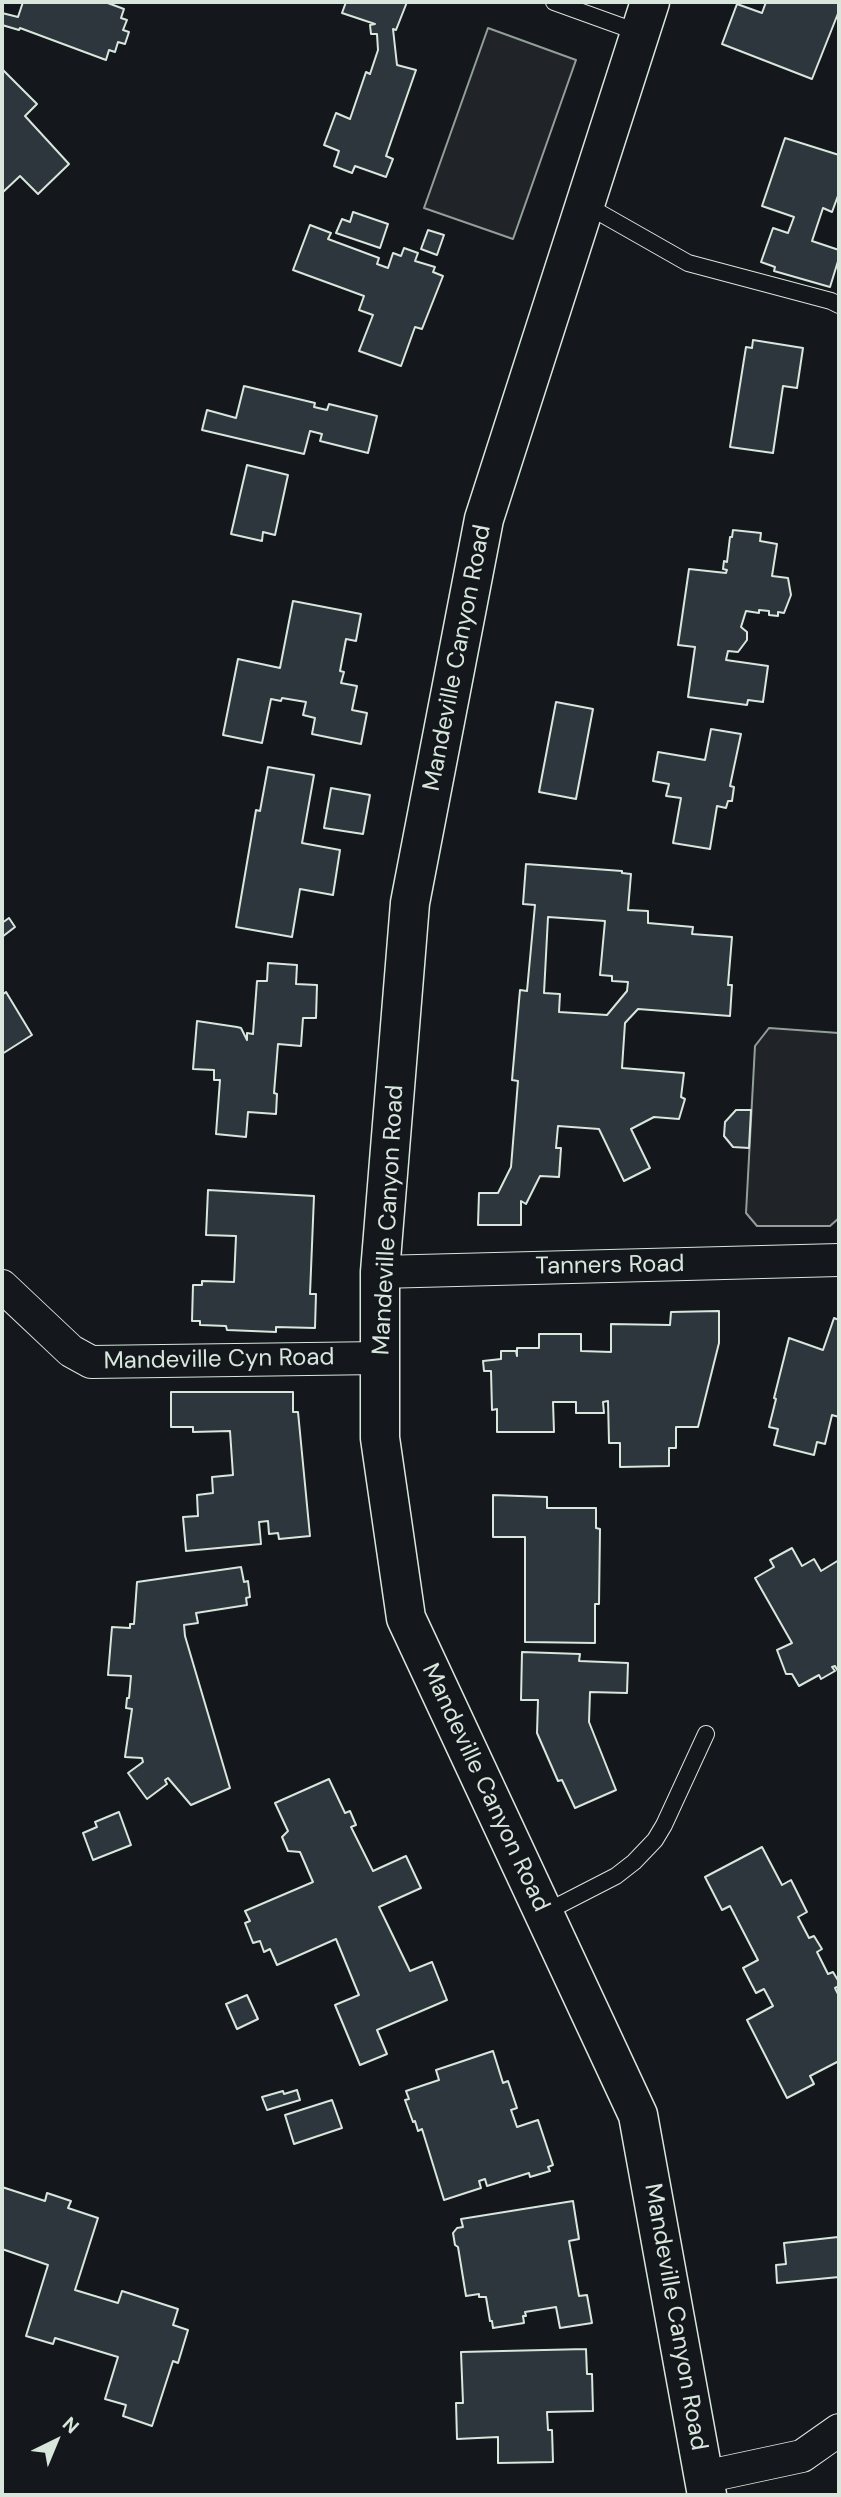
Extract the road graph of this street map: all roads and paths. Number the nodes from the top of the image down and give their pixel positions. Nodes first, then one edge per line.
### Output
1 (554, 2) edge
2 (645, 17) edge
3 (586, 205) junction
4 (839, 305) edge
5 (839, 1260) edge
6 (380, 1272) junction
7 (2, 1286) edge
8 (380, 1358) junction
9 (706, 1734) dead end
10 (544, 1913) junction
11 (839, 2430) edge
12 (705, 2486) edge

1 - 2 lane
2 - 3 street, Mandeville Canyon Road
3 - 4 lane
3 - 6 street, Mandeville Canyon Road
5 - 6 street, Tanners Road
6 - 8 street, Mandeville Canyon Road
7 - 8 street, Mandeville Cyn Road
8 - 10 street, Mandeville Canyon Road
9 - 10 lane
10 - 12 street, Mandeville Canyon Road
11 - 12 street

